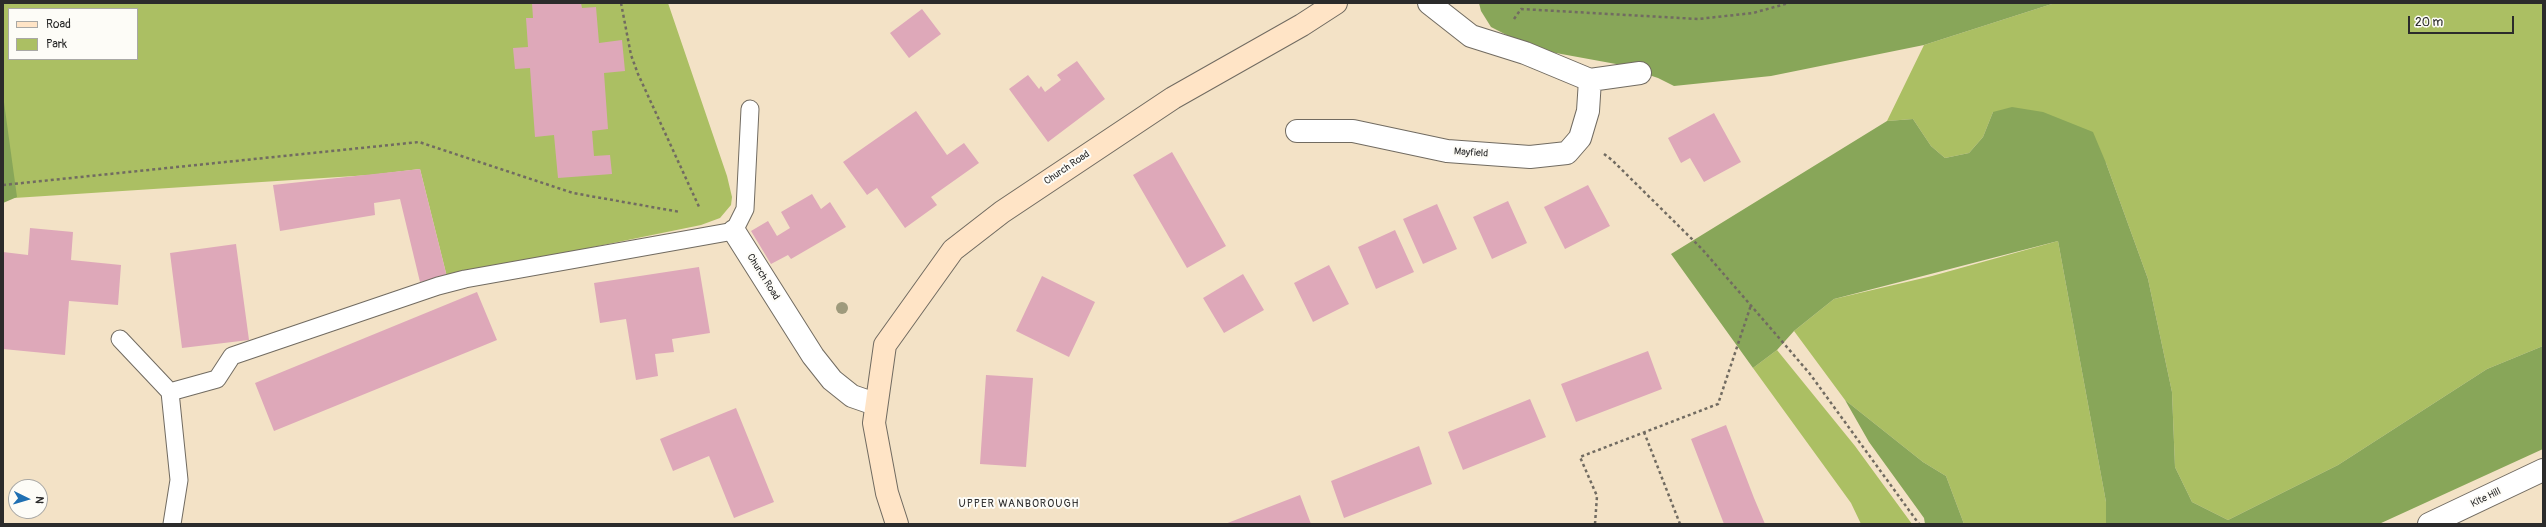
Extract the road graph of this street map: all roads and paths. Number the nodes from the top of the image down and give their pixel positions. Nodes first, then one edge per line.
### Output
1 (621, 3) edge
2 (1336, 3) edge
3 (1429, 3) edge
4 (1789, 3) edge
5 (1497, 44) junction
6 (1640, 73) dead end
7 (1590, 80) junction
8 (750, 109) dead end
9 (1297, 131) dead end
10 (1580, 138) junction
11 (3, 185) edge
12 (688, 213) dead end
13 (734, 231) junction
14 (1751, 305) junction
15 (120, 340) dead end
16 (170, 392) junction
17 (875, 404) junction
18 (1644, 432) junction
19 (2543, 470) edge
20 (172, 524) edge
21 (896, 524) edge
22 (1595, 524) edge
23 (1680, 524) edge
24 (1919, 524) edge
25 (2429, 524) edge

1 - 13 path
2 - 17 street, Church Road
3 - 5 street
4 - 5 path
5 - 7 street
6 - 7 street
7 - 10 street, Mayfield
8 - 13 lane
9 - 10 street, Mayfield
10 - 14 path
11 - 12 path
13 - 16 lane
13 - 17 street, Church Road
14 - 18 path
14 - 24 path
15 - 16 lane
16 - 20 lane
17 - 21 street, Church Road
18 - 22 path
18 - 23 path
19 - 25 street, Kite Hill

